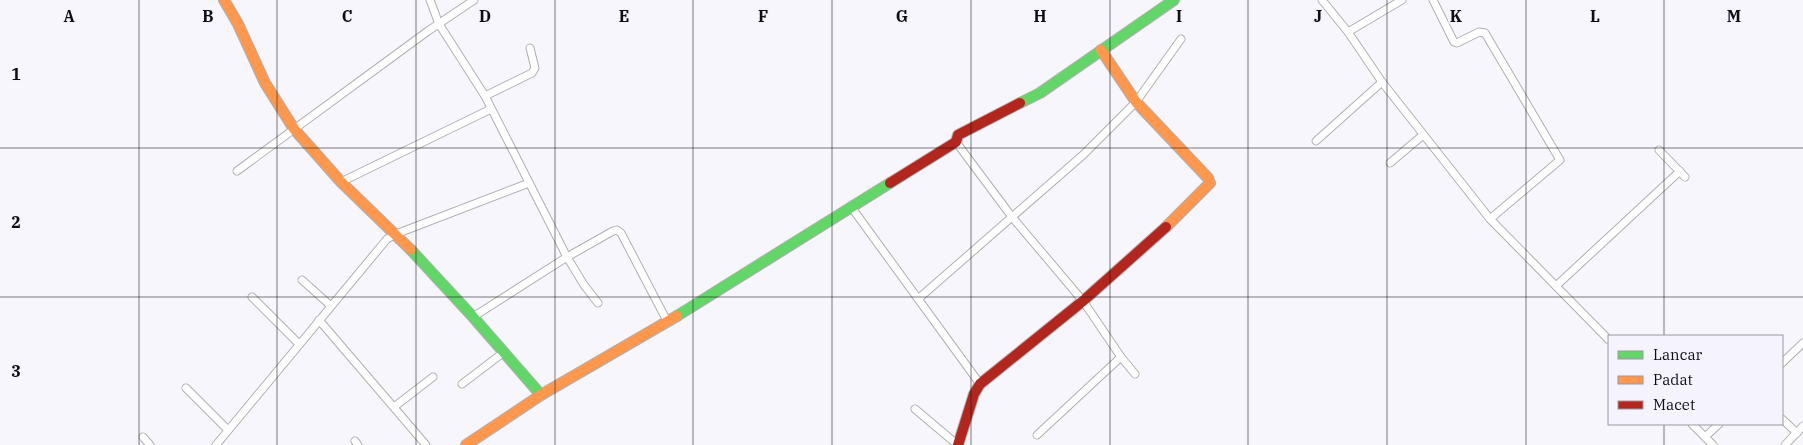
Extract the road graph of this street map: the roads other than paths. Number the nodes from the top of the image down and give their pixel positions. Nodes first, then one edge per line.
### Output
1 (224, 0) edge
2 (430, 0) edge
3 (474, 0) edge
4 (1174, 0) edge
5 (1322, 0) edge
6 (1402, 0) edge
7 (1433, 0) edge
8 (439, 24) junction
9 (1348, 32) junction
10 (1181, 39) dead end
11 (530, 48) dead end
12 (1101, 50) junction
13 (1382, 82) junction
14 (485, 96) junction
15 (1136, 102) junction
16 (491, 109) junction
17 (294, 129) junction
18 (1423, 135) junction
19 (1316, 141) dead end
20 (956, 142) junction
21 (1659, 150) dead end
22 (1390, 163) dead end
23 (237, 171) dead end
24 (341, 182) junction
25 (529, 183) junction
26 (852, 208) junction
27 (1012, 216) junction
28 (1490, 219) junction
29 (396, 234) junction
30 (567, 257) junction
31 (302, 280) dead end
32 (1556, 286) junction
33 (252, 297) dead end
34 (918, 299) junction
35 (1083, 301) junction
36 (598, 303) dead end
37 (330, 306) junction
38 (473, 317) junction
39 (319, 320) junction
40 (667, 321) junction
41 (1608, 339) edge
42 (1803, 343) edge
43 (299, 344) junction
44 (504, 352) junction
45 (1121, 357) junction
46 (1783, 363) edge
47 (1135, 374) dead end
48 (433, 377) dead end
49 (462, 384) dead end
50 (980, 384) junction
51 (186, 388) dead end
52 (541, 395) junction
53 (394, 407) junction
54 (915, 409) dead end
55 (1783, 420) edge
56 (1693, 425) edge
57 (1718, 425) edge
58 (1803, 426) edge
59 (228, 430) junction
60 (1797, 433) junction
61 (1037, 435) dead end
62 (143, 437) dead end
63 (1705, 437) junction
64 (959, 444) edge
65 (1788, 444) edge
66 (150, 445) edge
67 (216, 445) edge
68 (426, 445) edge
69 (466, 445) edge
70 (1713, 445) edge

1 - 17 street
2 - 8 street
3 - 8 street
4 - 12 street
5 - 9 street
6 - 9 street
7 - 28 street
8 - 14 street
8 - 17 street
9 - 13 street
10 - 15 street
11 - 14 street
12 - 15 street
12 - 20 street
13 - 18 street
13 - 19 street
14 - 16 street
15 - 27 street
15 - 35 street
16 - 24 street
16 - 25 street
17 - 23 street
17 - 24 street
18 - 22 street
18 - 28 street
20 - 26 street
20 - 27 street
21 - 32 street
24 - 29 street
25 - 29 street
25 - 30 street
26 - 34 street
26 - 40 street
27 - 34 street
27 - 35 street
28 - 32 street
29 - 37 street
29 - 38 street
30 - 36 street
30 - 38 street
30 - 40 street
31 - 37 street
32 - 41 street
33 - 43 street
34 - 50 street
35 - 45 street
35 - 50 street
37 - 39 street
38 - 44 street
39 - 43 street
39 - 53 street
40 - 52 street
42 - 46 street
43 - 59 street
44 - 49 street
44 - 52 street
45 - 47 street
45 - 61 street
48 - 53 street
50 - 64 street
51 - 59 street
52 - 69 street
53 - 68 street
54 - 64 street
55 - 60 street
56 - 63 street
57 - 63 street
58 - 60 street
59 - 67 street
60 - 65 street
62 - 66 street
63 - 70 street

